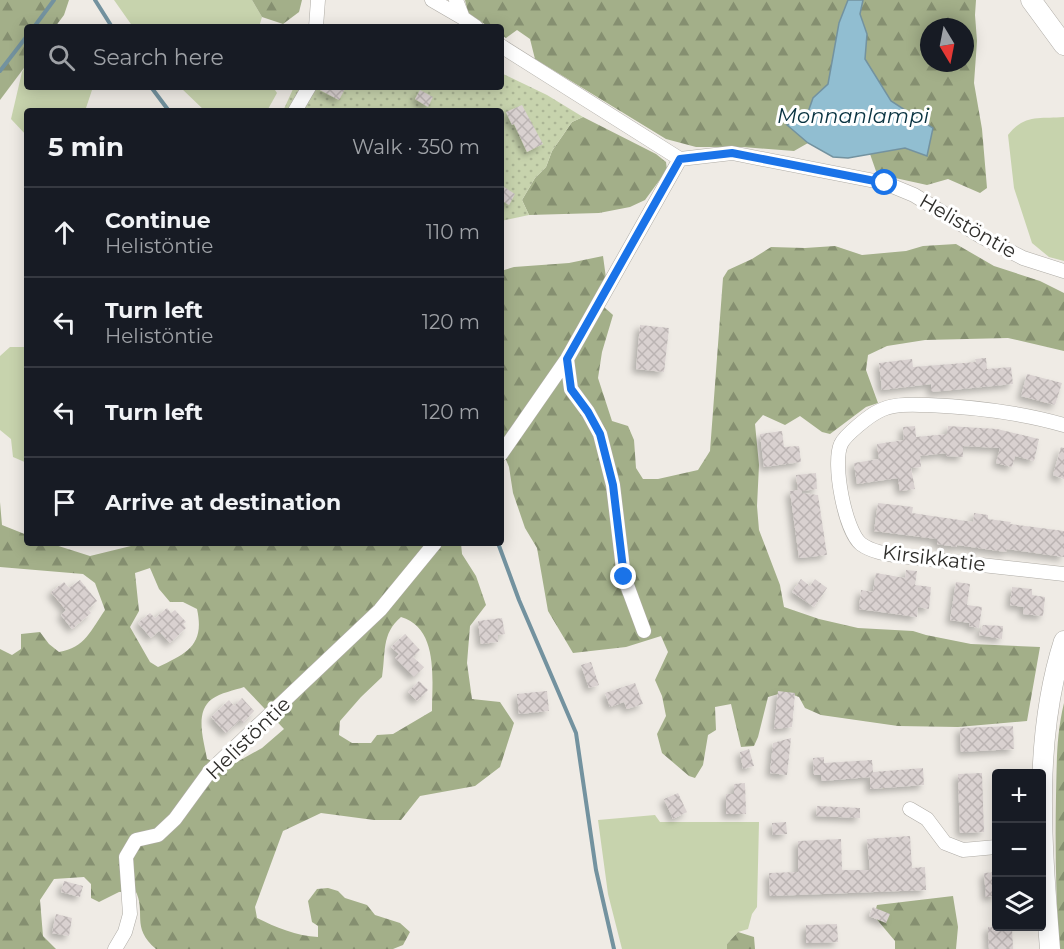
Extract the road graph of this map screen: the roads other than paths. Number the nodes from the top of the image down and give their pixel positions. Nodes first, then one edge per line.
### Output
1 (318, 0) edge
2 (432, 0) edge
3 (456, 0) edge
4 (1031, 0) edge
5 (463, 18) junction
6 (316, 24) edge
7 (472, 24) edge
8 (1064, 45) edge
9 (504, 48) edge
10 (307, 90) edge
11 (297, 108) edge
12 (680, 159) junction
13 (1064, 271) edge
14 (567, 359) junction
15 (1064, 425) edge
16 (504, 450) edge
17 (433, 546) edge
18 (1064, 574) edge
19 (644, 631) dead end
20 (1064, 641) edge
21 (910, 809) dead end
22 (1042, 823) edge
23 (992, 847) edge
24 (1044, 877) edge
25 (115, 949) edge
26 (1050, 949) edge

1 - 6 street
2 - 5 street
3 - 5 street
4 - 8 street
5 - 7 street
9 - 12 street
10 - 11 street
12 - 13 street, Helistöntie
12 - 14 street
14 - 16 street
14 - 19 street
15 - 18 street, Kirsikkatie
17 - 25 street, Helistöntie
20 - 22 street
21 - 23 street
24 - 26 street

